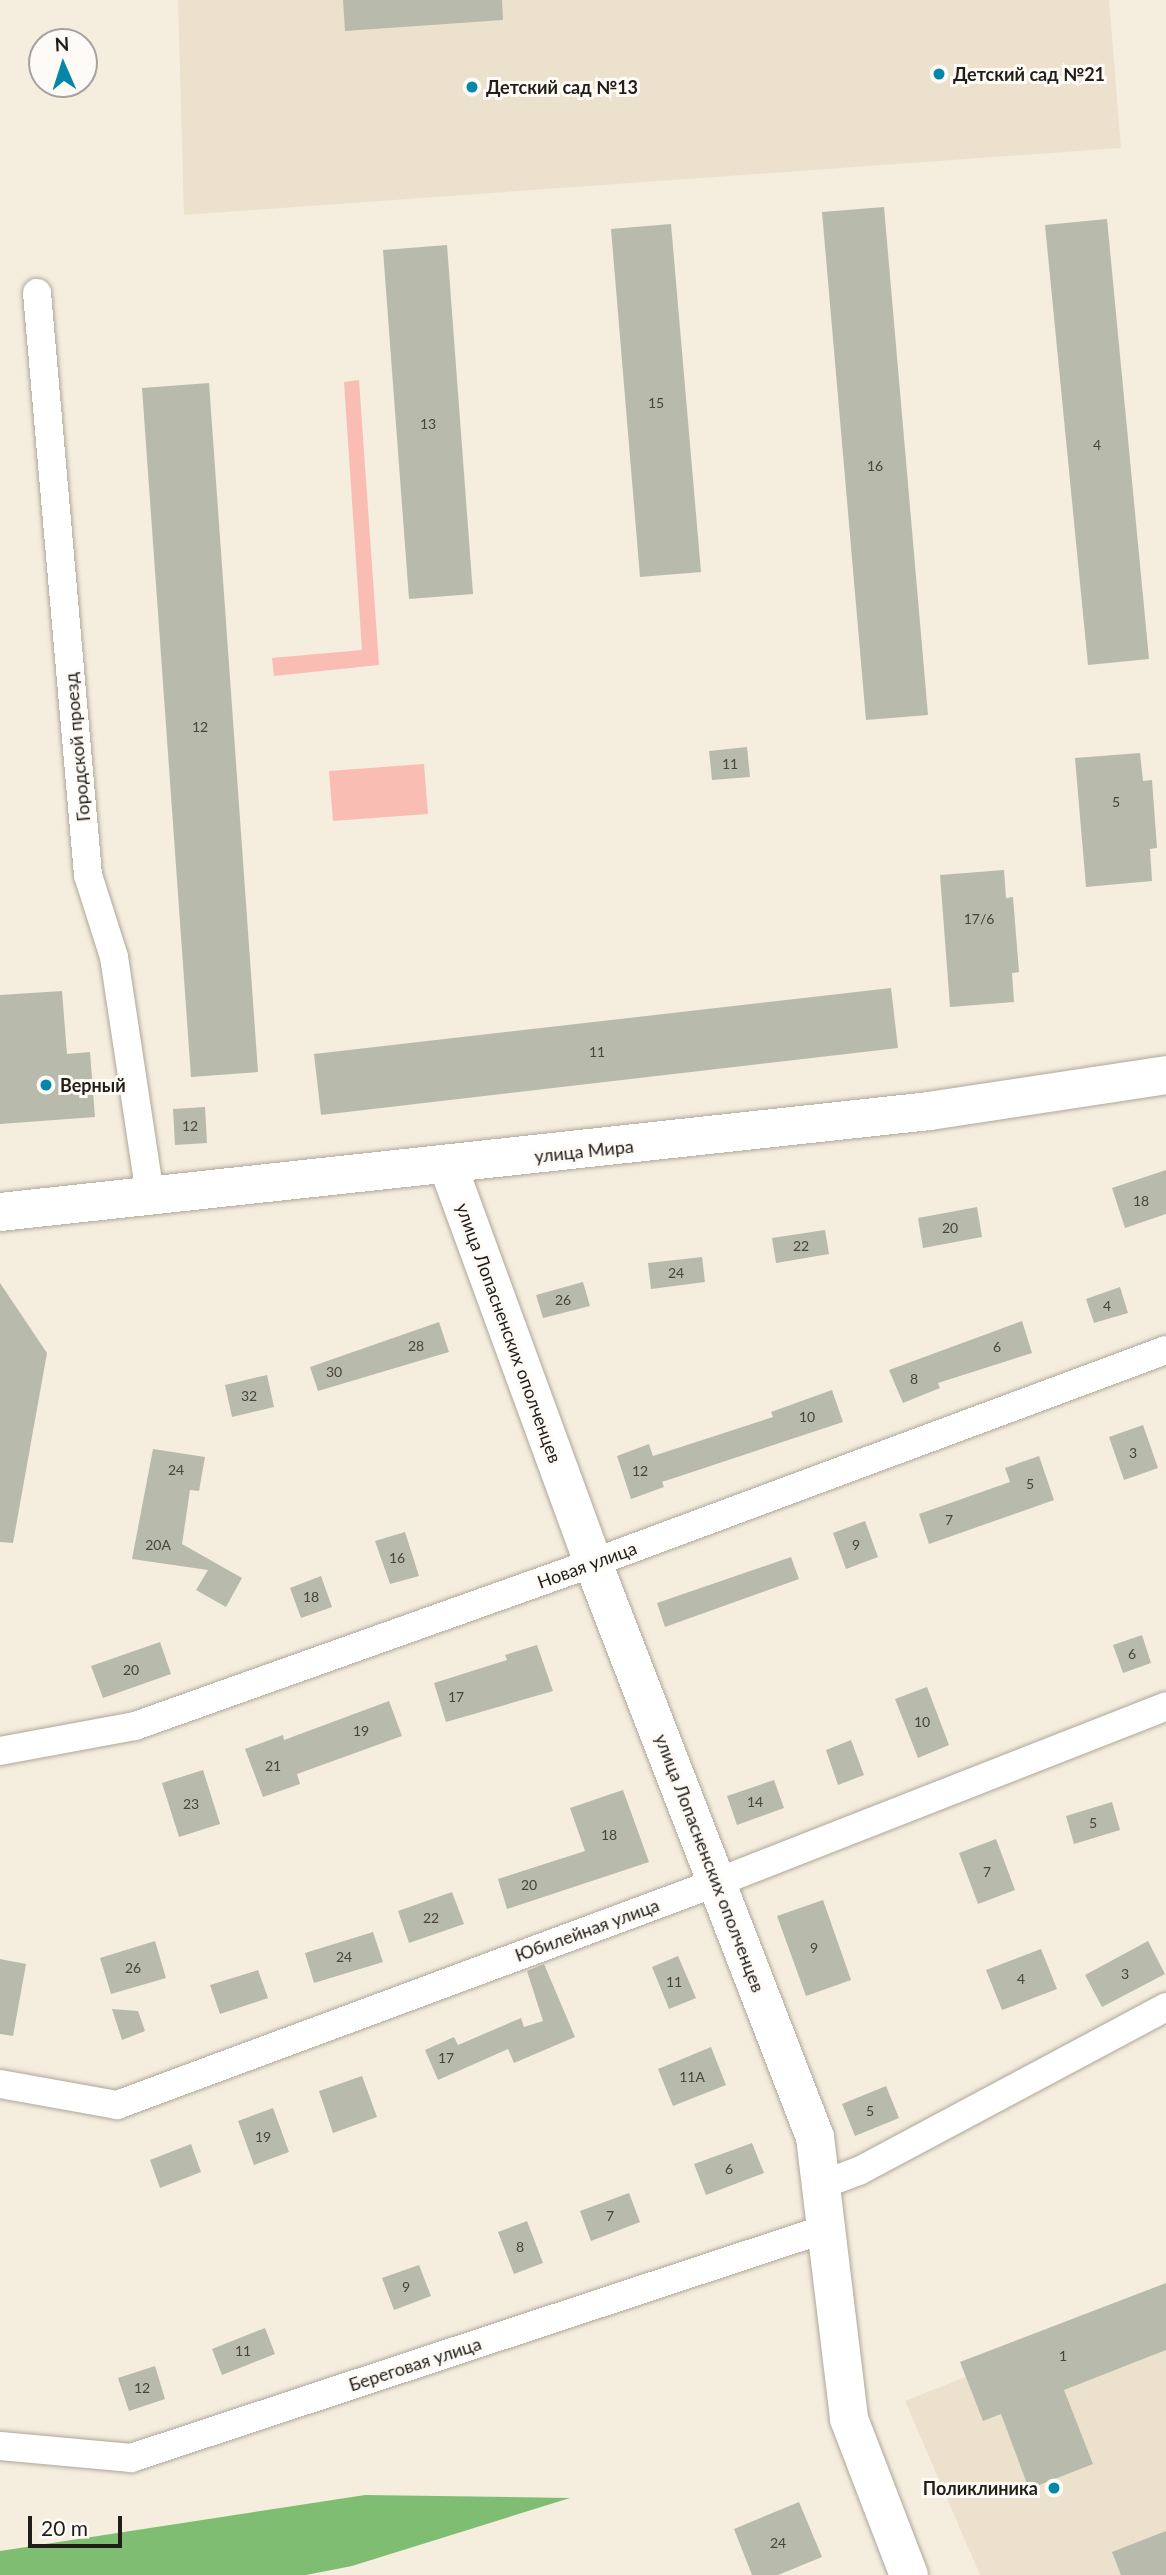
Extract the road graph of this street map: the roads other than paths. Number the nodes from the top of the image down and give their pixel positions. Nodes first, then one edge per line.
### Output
1 (37, 293) dead end
2 (1166, 1075) edge
3 (448, 1166) junction
4 (150, 1196) junction
5 (0, 1212) edge
6 (1166, 1350) edge
7 (593, 1563) junction
8 (1166, 1706) edge
9 (0, 1751) edge
10 (718, 1882) junction
11 (1166, 2007) edge
12 (0, 2084) edge
13 (822, 2185) junction
14 (825, 2229) junction
15 (0, 2446) edge
16 (909, 2575) edge

1 - 4 street, Городской проезд
2 - 3 street, улица Мира
3 - 4 street, улица Мира
3 - 7 street, улица Лопасненских ополченцев
4 - 5 street, улица Мира
6 - 7 street, Новая улица
7 - 9 street, Новая улица
7 - 10 street, улица Лопасненских ополченцев
8 - 10 street, Юбилейная улица
10 - 12 street, Юбилейная улица
10 - 13 street, улица Лопасненских ополченцев
11 - 13 street
13 - 14 street, улица Лопасненских ополченцев
14 - 15 street, Береговая улица
14 - 16 street, улица Лопасненских ополченцев

